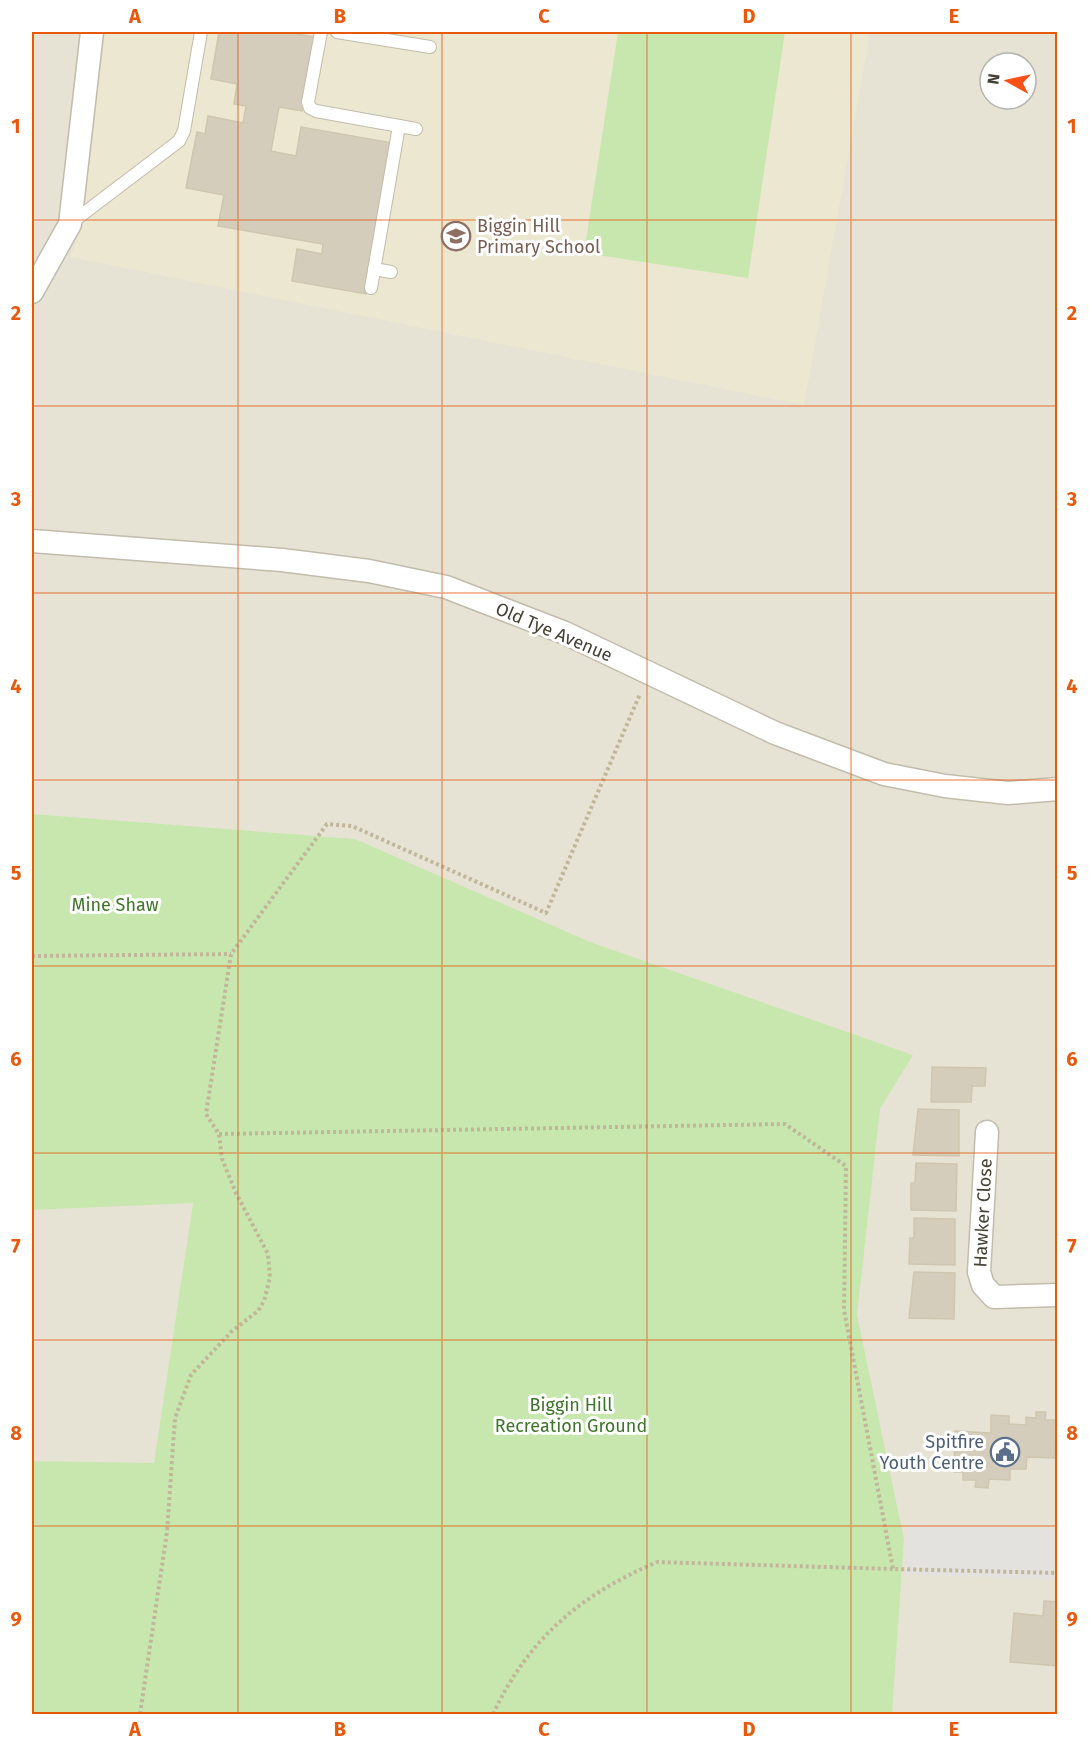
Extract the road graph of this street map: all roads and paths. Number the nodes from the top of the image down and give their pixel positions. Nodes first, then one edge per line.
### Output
1 (92, 32) edge
2 (201, 32) edge
3 (321, 32) edge
4 (337, 32) edge
5 (430, 47) dead end
6 (399, 126) junction
7 (416, 129) dead end
8 (70, 224) junction
9 (374, 269) junction
10 (391, 272) dead end
11 (371, 288) dead end
12 (32, 292) edge
13 (32, 542) edge
14 (650, 674) junction
15 (1058, 789) edge
16 (231, 954) junction
17 (32, 956) edge
18 (987, 1132) dead end
19 (219, 1134) junction
20 (1058, 1295) edge
21 (893, 1569) junction
22 (1058, 1573) edge
23 (140, 1714) edge
24 (493, 1714) edge

1 - 8 street
2 - 8 lane
3 - 6 lane
4 - 5 lane
6 - 7 lane
6 - 9 lane
8 - 12 street
9 - 10 lane
9 - 11 lane
13 - 14 street, Old Tye Avenue
14 - 15 street, Old Tye Avenue
14 - 16 path
16 - 17 path
16 - 19 path
18 - 20 street, Hawker Close
19 - 21 path
19 - 23 path
21 - 22 path
21 - 24 path

